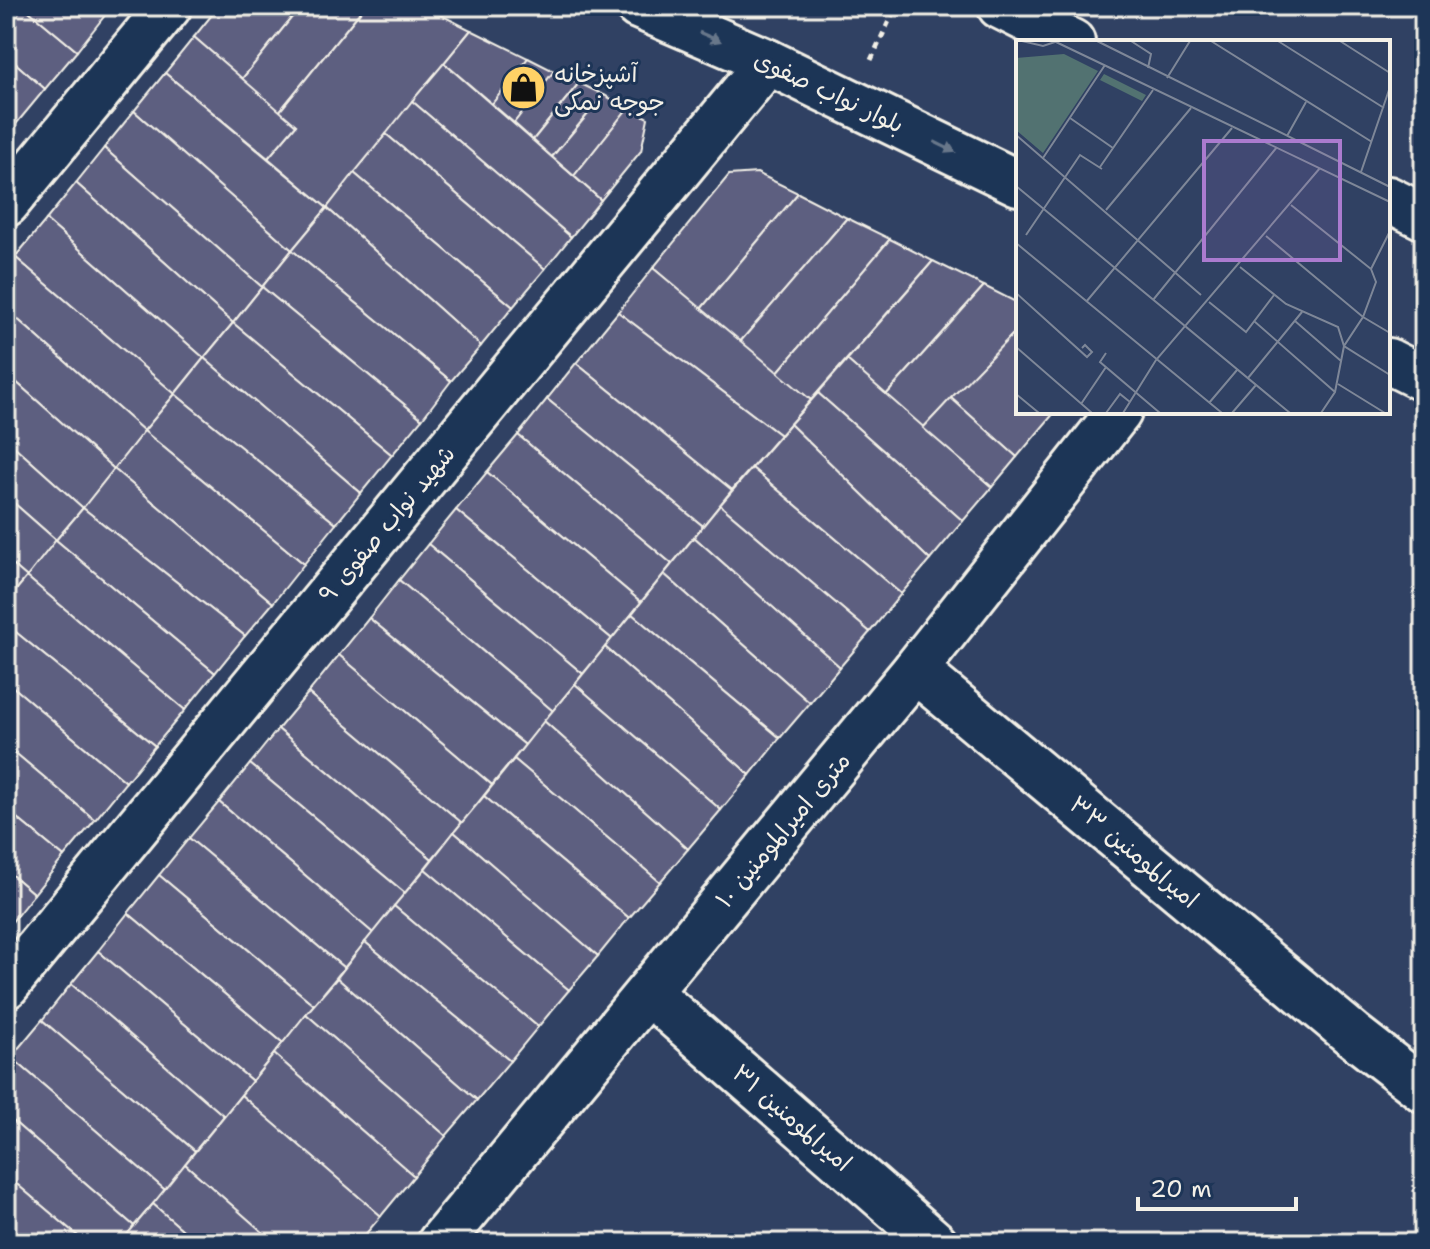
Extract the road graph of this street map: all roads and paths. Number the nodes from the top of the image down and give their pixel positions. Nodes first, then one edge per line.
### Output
1 (169, 6) edge
2 (638, 6) edge
3 (1000, 6) edge
4 (1068, 40) edge
5 (768, 62) junction
6 (1016, 182) edge
7 (1390, 200) edge
8 (6, 204) edge
9 (1424, 217) edge
10 (1390, 362) edge
11 (1424, 379) edge
12 (1117, 414) edge
13 (915, 670) junction
14 (6, 986) edge
15 (649, 993) junction
16 (1424, 1090) edge
17 (440, 1243) edge
18 (935, 1243) edge

1 - 8 street
2 -> 5 street, بلوار نواب صفوی
3 - 4 street
5 -> 6 street, بلوار نواب صفوی
5 - 14 street, شهید نواب صفوی ۹
7 - 9 street
10 - 11 street
12 - 13 street, ۱۰ متری امیرالمومنین
13 - 15 street, ۱۰ متری امیرالمومنین
13 - 16 street, امیرالمومنین ۳۳
15 - 17 street, ۱۰ متری امیرالمومنین
15 - 18 street, امیرالمومنین ۳۱

